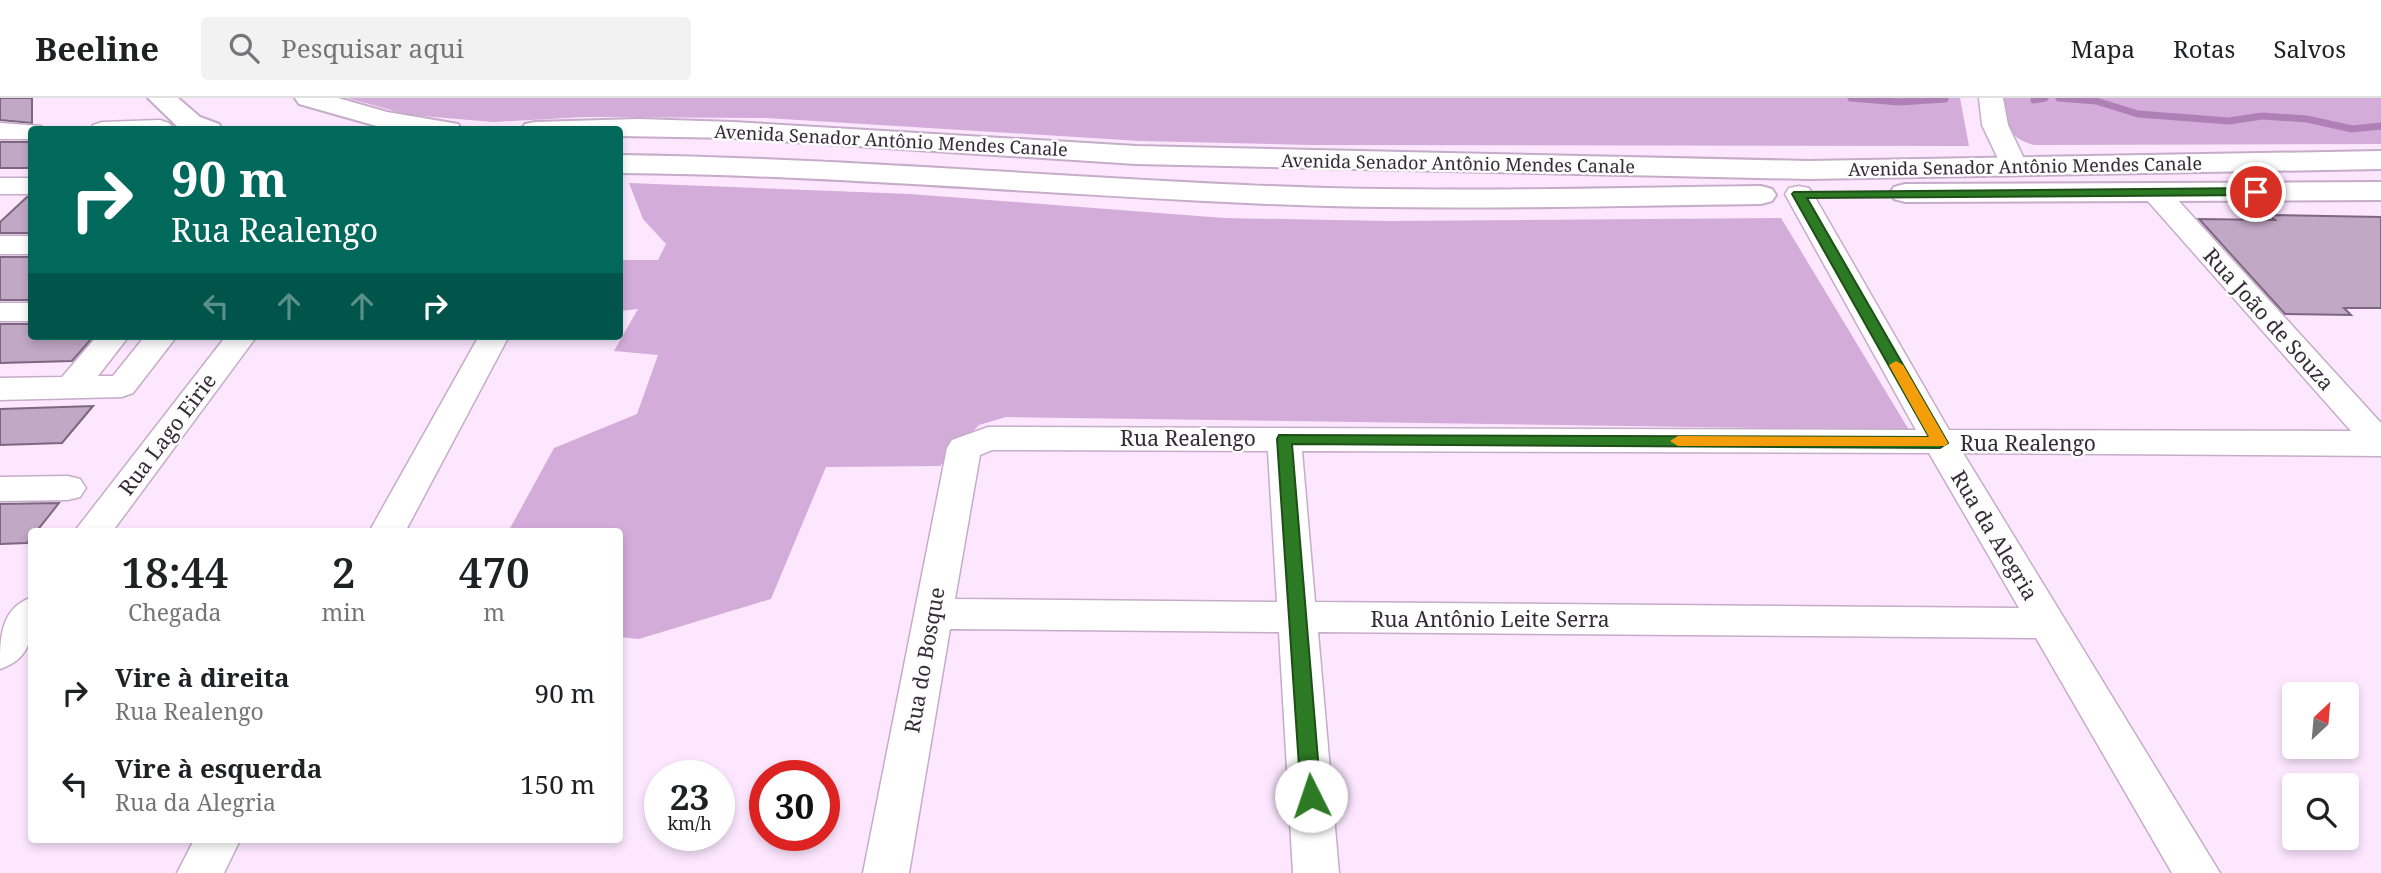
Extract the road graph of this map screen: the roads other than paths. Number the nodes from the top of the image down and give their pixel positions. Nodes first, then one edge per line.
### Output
1 (162, 98) edge
2 (309, 98) edge
3 (1991, 98) edge
4 (198, 126) edge
5 (422, 126) edge
6 (661, 127) junction
7 (623, 128) edge
8 (0, 131) edge
9 (28, 131) edge
10 (623, 155) edge
11 (2381, 160) edge
12 (623, 164) edge
13 (2014, 165) junction
14 (1804, 182) junction
15 (0, 186) edge
16 (28, 186) edge
17 (2381, 191) edge
18 (1929, 193) junction
19 (2156, 193) junction
20 (0, 245) edge
21 (28, 245) edge
22 (0, 312) edge
23 (28, 312) edge
24 (111, 340) edge
25 (159, 340) edge
26 (239, 340) edge
27 (492, 340) edge
28 (71, 387) junction
29 (0, 389) edge
30 (1284, 439) junction
31 (1940, 443) junction
32 (2381, 444) edge
33 (964, 448) joint
34 (68, 488) dead end
35 (0, 489) edge
36 (95, 528) edge
37 (389, 528) edge
38 (932, 614) junction
39 (28, 617) edge
40 (1299, 617) junction
41 (2048, 623) junction
42 (0, 653) edge
43 (216, 843) edge
44 (200, 873) edge
45 (886, 873) edge
46 (1316, 873) edge
47 (2197, 873) edge

1 - 4 main road
2 - 5 main road
3 - 13 street
6 - 7 main road, Avenida Senador Antônio Mendes Canale
6 - 10 main road
6 - 14 main road, Avenida Senador Antônio Mendes Canale
8 - 9 street
11 - 13 main road, Avenida Senador Antônio Mendes Canale
12 - 14 main road, Avenida Senador Antônio Mendes Canale
13 - 14 main road, Avenida Senador Antônio Mendes Canale
13 - 18 main road
14 - 18 main road, Avenida Senador Antônio Mendes Canale
14 - 31 street, Rua da Alegria
15 - 16 street
17 - 19 main road, Avenida Senador Antônio Mendes Canale
18 - 19 main road, Avenida Senador Antônio Mendes Canale
19 - 32 street, Rua João de Souza
20 - 21 street
22 - 23 street
24 - 28 street
25 - 28 street
26 - 36 street, Rua Lago Eirie
27 - 37 street
28 - 29 street
30 - 31 street, Rua Realengo
30 - 33 street, Rua Realengo
30 - 40 street
31 - 32 street, Rua Realengo
31 - 41 street, Rua da Alegria
33 - 38 street, Rua do Bosque
34 - 35 street
38 - 40 street, Rua Antônio Leite Serra
38 - 45 street, Rua do Bosque
39 - 42 street
40 - 41 street, Rua Antônio Leite Serra
40 - 46 street
41 - 47 street, Rua da Alegria
43 - 44 street

